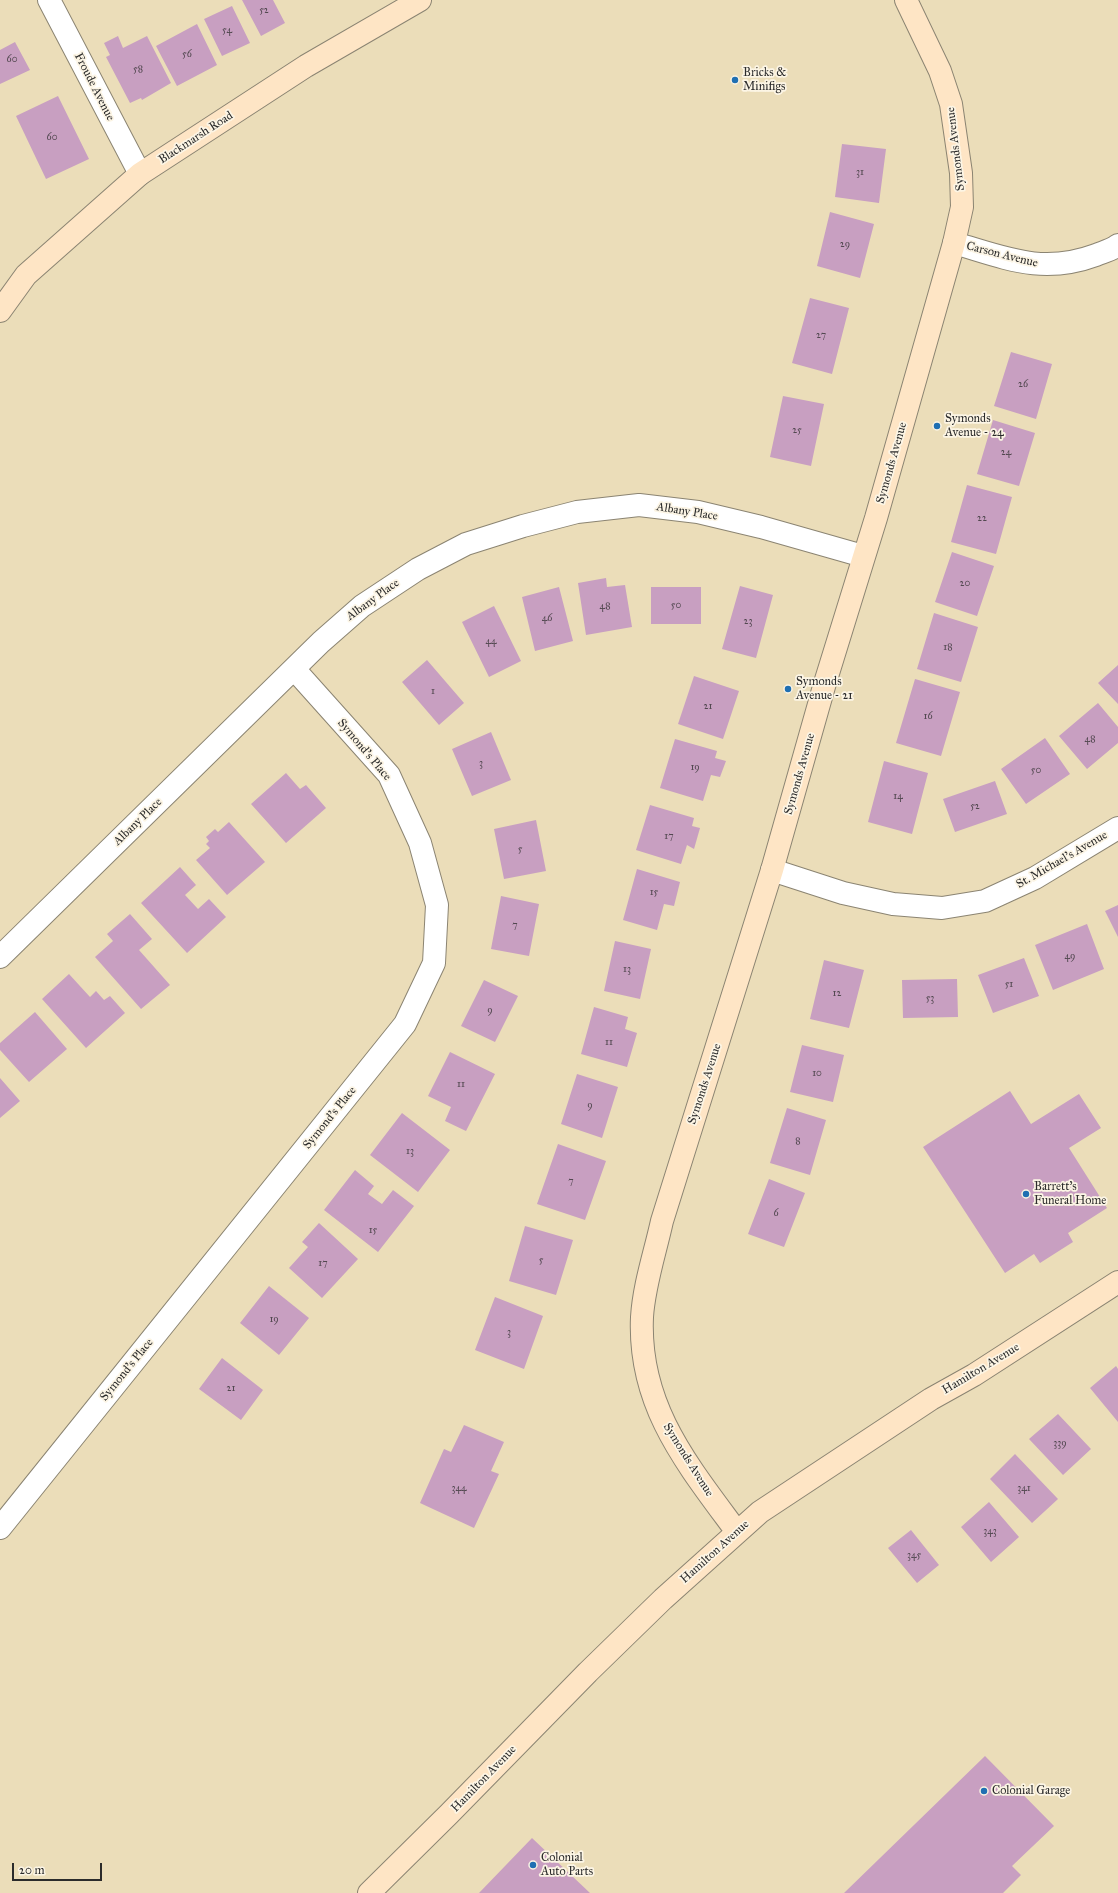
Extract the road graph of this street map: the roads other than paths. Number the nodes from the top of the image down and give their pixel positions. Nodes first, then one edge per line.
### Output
1 (49, 0) edge
2 (420, 0) edge
3 (906, 0) edge
4 (140, 174) junction
5 (954, 243) junction
6 (1118, 245) edge
7 (0, 311) edge
8 (863, 556) junction
9 (295, 670) junction
10 (1118, 828) edge
11 (772, 870) junction
12 (0, 957) edge
13 (1118, 1282) edge
14 (0, 1528) edge
15 (737, 1532) junction
16 (369, 1893) edge

1 - 4 street, Froude Avenue
2 - 4 street, Blackmarsh Road
3 - 5 street, Symonds Avenue
4 - 7 street, Blackmarsh Road
5 - 6 street, Carson Avenue
5 - 8 street, Symonds Avenue
8 - 9 street, Albany Place
8 - 11 street, Symonds Avenue
9 - 12 street, Albany Place
9 - 14 street, Symond's Place
10 - 11 street, St. Michael's Avenue
11 - 15 street, Symonds Avenue
13 - 15 street, Hamilton Avenue
15 - 16 street, Hamilton Avenue

